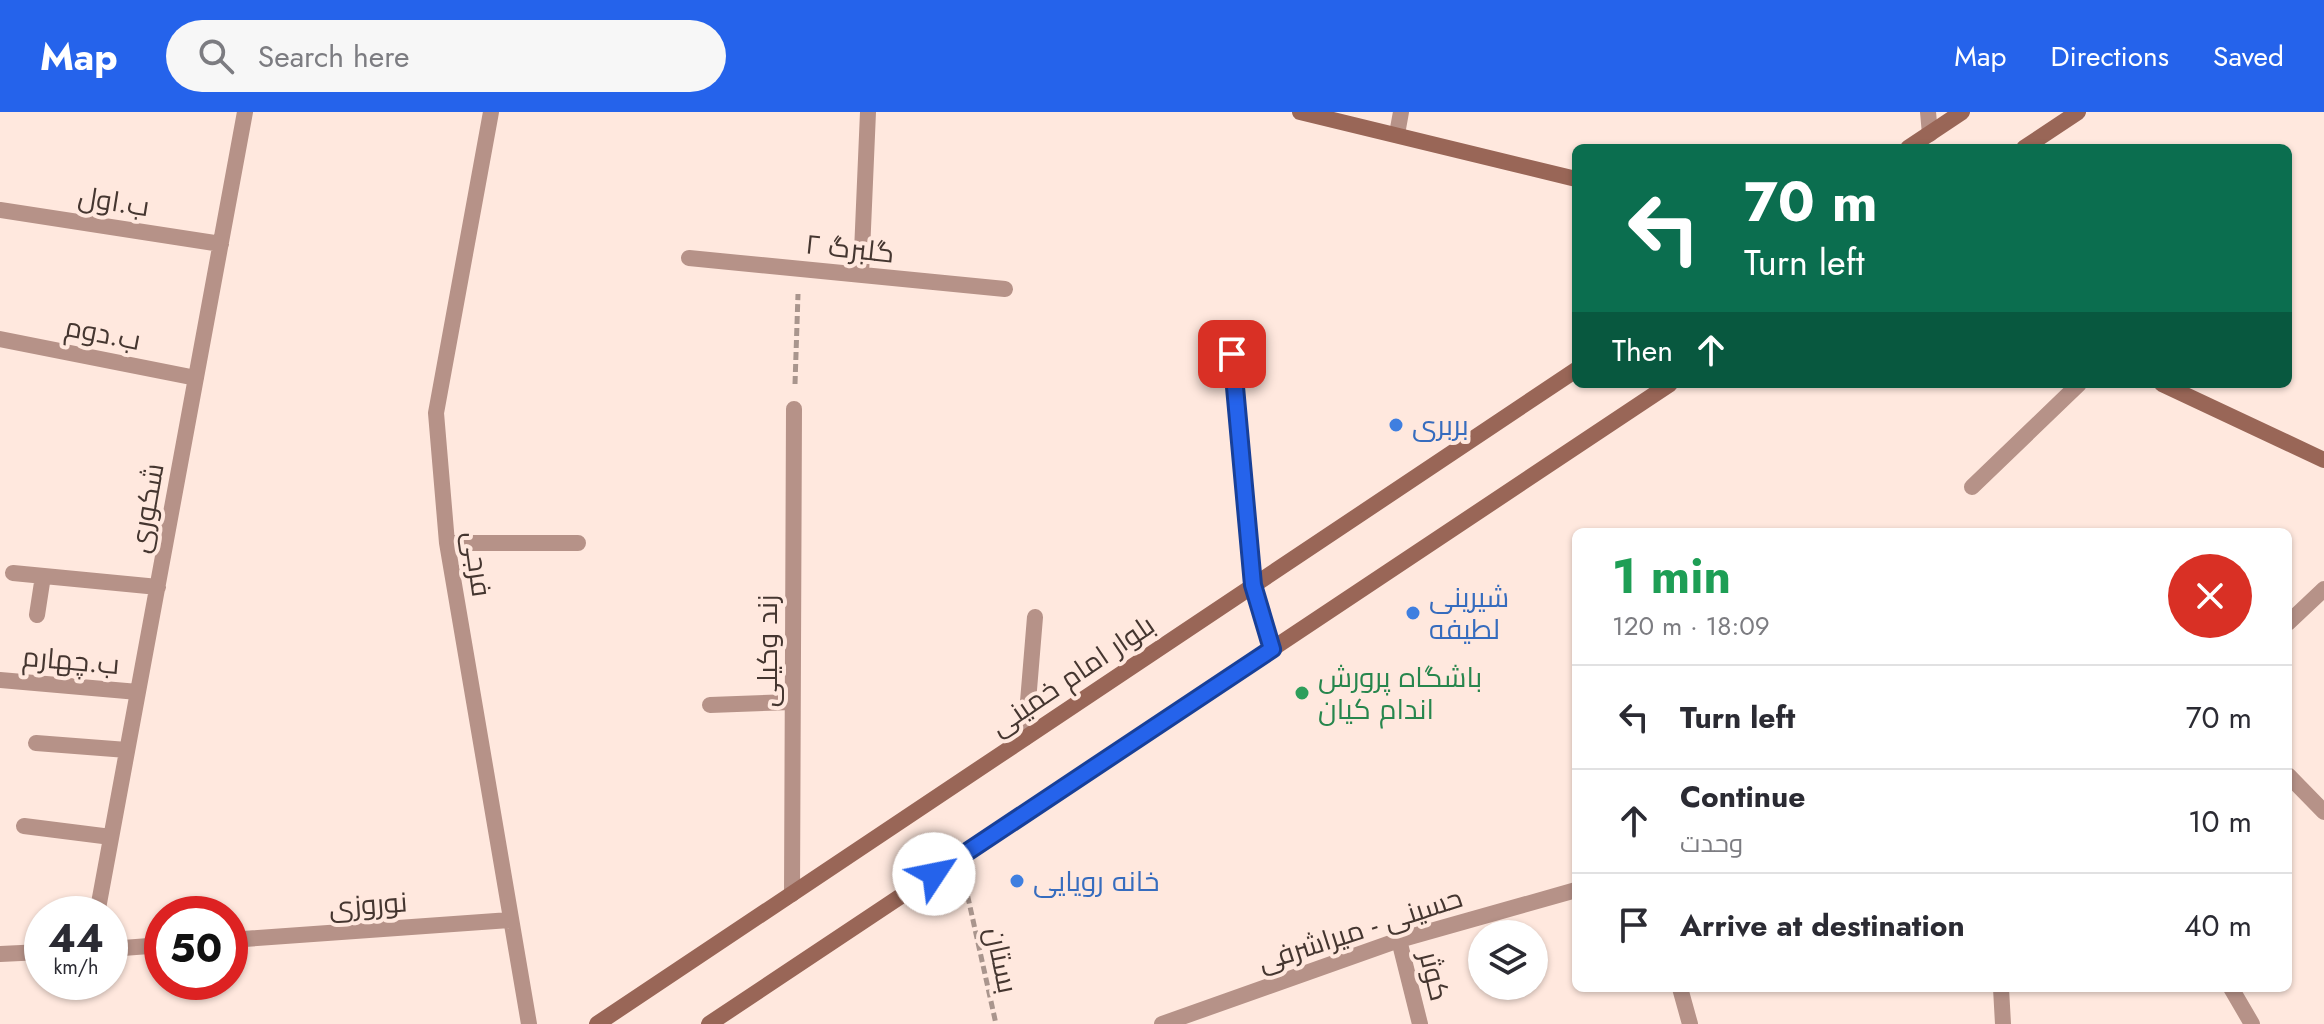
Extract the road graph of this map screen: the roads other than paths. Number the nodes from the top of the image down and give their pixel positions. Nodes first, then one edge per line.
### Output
1 (245, 112) edge
2 (491, 112) edge
3 (868, 112) edge
4 (1300, 112) edge
5 (1401, 112) edge
6 (1928, 112) edge
7 (1962, 112) edge
8 (2078, 112) edge
9 (1397, 134) junction
10 (1930, 134) junction
11 (1914, 144) edge
12 (2030, 144) edge
13 (1572, 178) edge
14 (0, 210) edge
15 (221, 244) junction
16 (689, 258) dead end
17 (861, 275) junction
18 (1005, 289) dead end
19 (0, 339) edge
20 (1232, 354) dead end
21 (1572, 373) edge
22 (196, 378) junction
23 (1664, 388) edge
24 (2075, 388) edge
25 (2171, 388) edge
26 (794, 409) road end
27 (2324, 460) edge
28 (1972, 487) dead end
29 (447, 543) junction
30 (578, 543) dead end
31 (13, 573) dead end
32 (43, 576) junction
33 (1253, 585) junction
34 (158, 587) junction
35 (2324, 589) edge
36 (37, 615) dead end
37 (1035, 617) dead end
38 (2292, 619) edge
39 (1272, 649) junction
40 (0, 680) edge
41 (138, 692) junction
42 (792, 702) junction
43 (710, 705) dead end
44 (1025, 738) junction
45 (36, 743) dead end
46 (127, 750) junction
47 (2292, 779) edge
48 (2324, 812) edge
49 (24, 826) dead end
50 (111, 837) junction
51 (1572, 891) edge
52 (792, 894) junction
53 (100, 896) edge
54 (510, 920) junction
55 (248, 939) edge
56 (1399, 940) junction
57 (24, 953) edge
58 (0, 954) edge
59 (1681, 992) edge
60 (2001, 992) edge
61 (2233, 992) edge
62 (529, 1024) edge
63 (597, 1024) edge
64 (709, 1024) edge
65 (1162, 1024) edge
66 (1420, 1024) edge
67 (1690, 1024) edge
68 (2003, 1024) edge
69 (2252, 1024) edge

1 - 15 street, شکوری
2 - 29 street, فرجی
3 - 17 street
4 - 9 main road
5 - 9 street
6 - 10 street
7 - 10 main road
8 - 12 main road
9 - 13 main road
10 - 11 main road
14 - 15 street, ب.اول
15 - 22 street, شکوری
16 - 17 street, گلبرگ ۲
17 - 18 street, گلبرگ ۲
19 - 22 street, ب.دوم
20 - 33 street
21 - 33 main road, بلوار امام خمینی
22 - 34 street, شکوری
23 - 39 main road
24 - 28 street
25 - 27 main road
26 - 42 street, زند وکیلی
29 - 30 street
29 - 54 street, فرجی
31 - 32 street
32 - 34 street
32 - 36 street
33 - 39 street
33 - 44 main road, بلوار امام خمینی
34 - 41 street, شکوری
35 - 38 street
37 - 44 street
39 - 64 main road
40 - 41 street, ب.چهارم
41 - 46 street, شکوری
42 - 43 street
42 - 52 street, زند وکیلی
44 - 52 main road, بلوار امام خمینی
45 - 46 street
46 - 50 street, شکوری
47 - 48 street
49 - 50 street
50 - 53 street, شکوری
51 - 56 street, حسینی - میراشرفی
52 - 63 main road, بلوار امام خمینی
54 - 55 street, نوروزی
54 - 62 street, فرجی
56 - 65 street, حسینی - میراشرفی
56 - 66 street, کوثر
57 - 58 street
59 - 67 street
60 - 68 street
61 - 69 street

